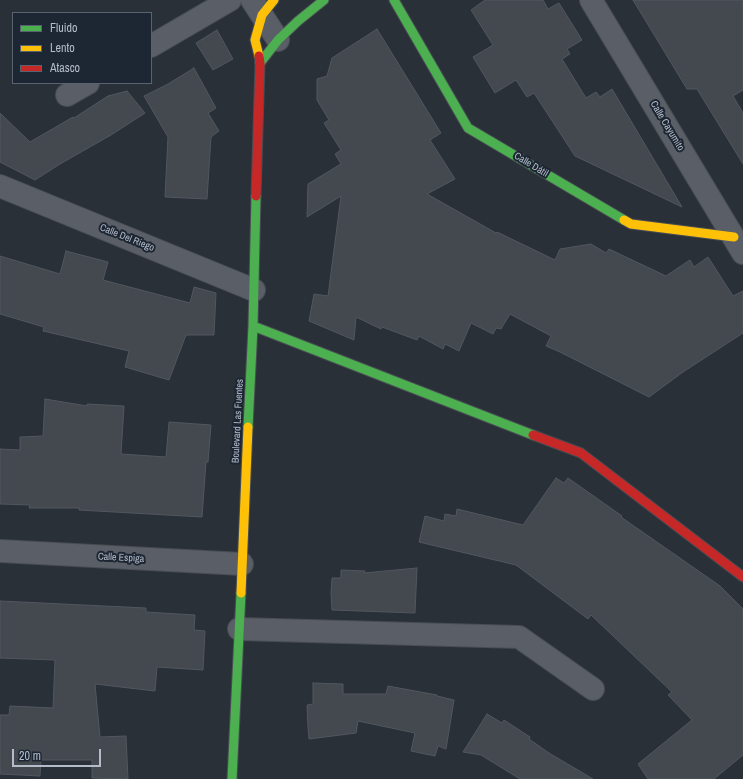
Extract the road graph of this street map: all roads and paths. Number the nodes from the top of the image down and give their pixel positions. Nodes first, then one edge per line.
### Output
1 (230, 0) edge
2 (324, 0) edge
3 (394, 0) edge
4 (591, 0) edge
5 (262, 5) edge
6 (278, 40) junction
7 (152, 45) edge
8 (260, 63) junction
9 (86, 84) edge
10 (67, 95) dead end
11 (0, 186) edge
12 (738, 245) edge
13 (254, 290) junction
14 (253, 326) junction
15 (0, 551) edge
16 (242, 564) junction
17 (743, 577) edge
18 (239, 629) junction
19 (592, 689) dead end
20 (232, 779) edge

1 - 7 street
2 - 6 street
3 - 12 street, Calle Dátil
4 - 12 street, Calle Cayumito
5 - 6 street
5 - 8 street, Boulevard Las Fuentes
6 - 8 street
8 - 13 street, Boulevard Las Fuentes
9 - 10 street
11 - 13 street, Calle Del Riego
13 - 14 street, Boulevard Las Fuentes
14 - 16 street, Boulevard Las Fuentes
14 - 17 street
15 - 16 street, Calle Espiga
16 - 18 street, Boulevard Las Fuentes
18 - 19 street
18 - 20 street, Boulevard Las Fuentes

